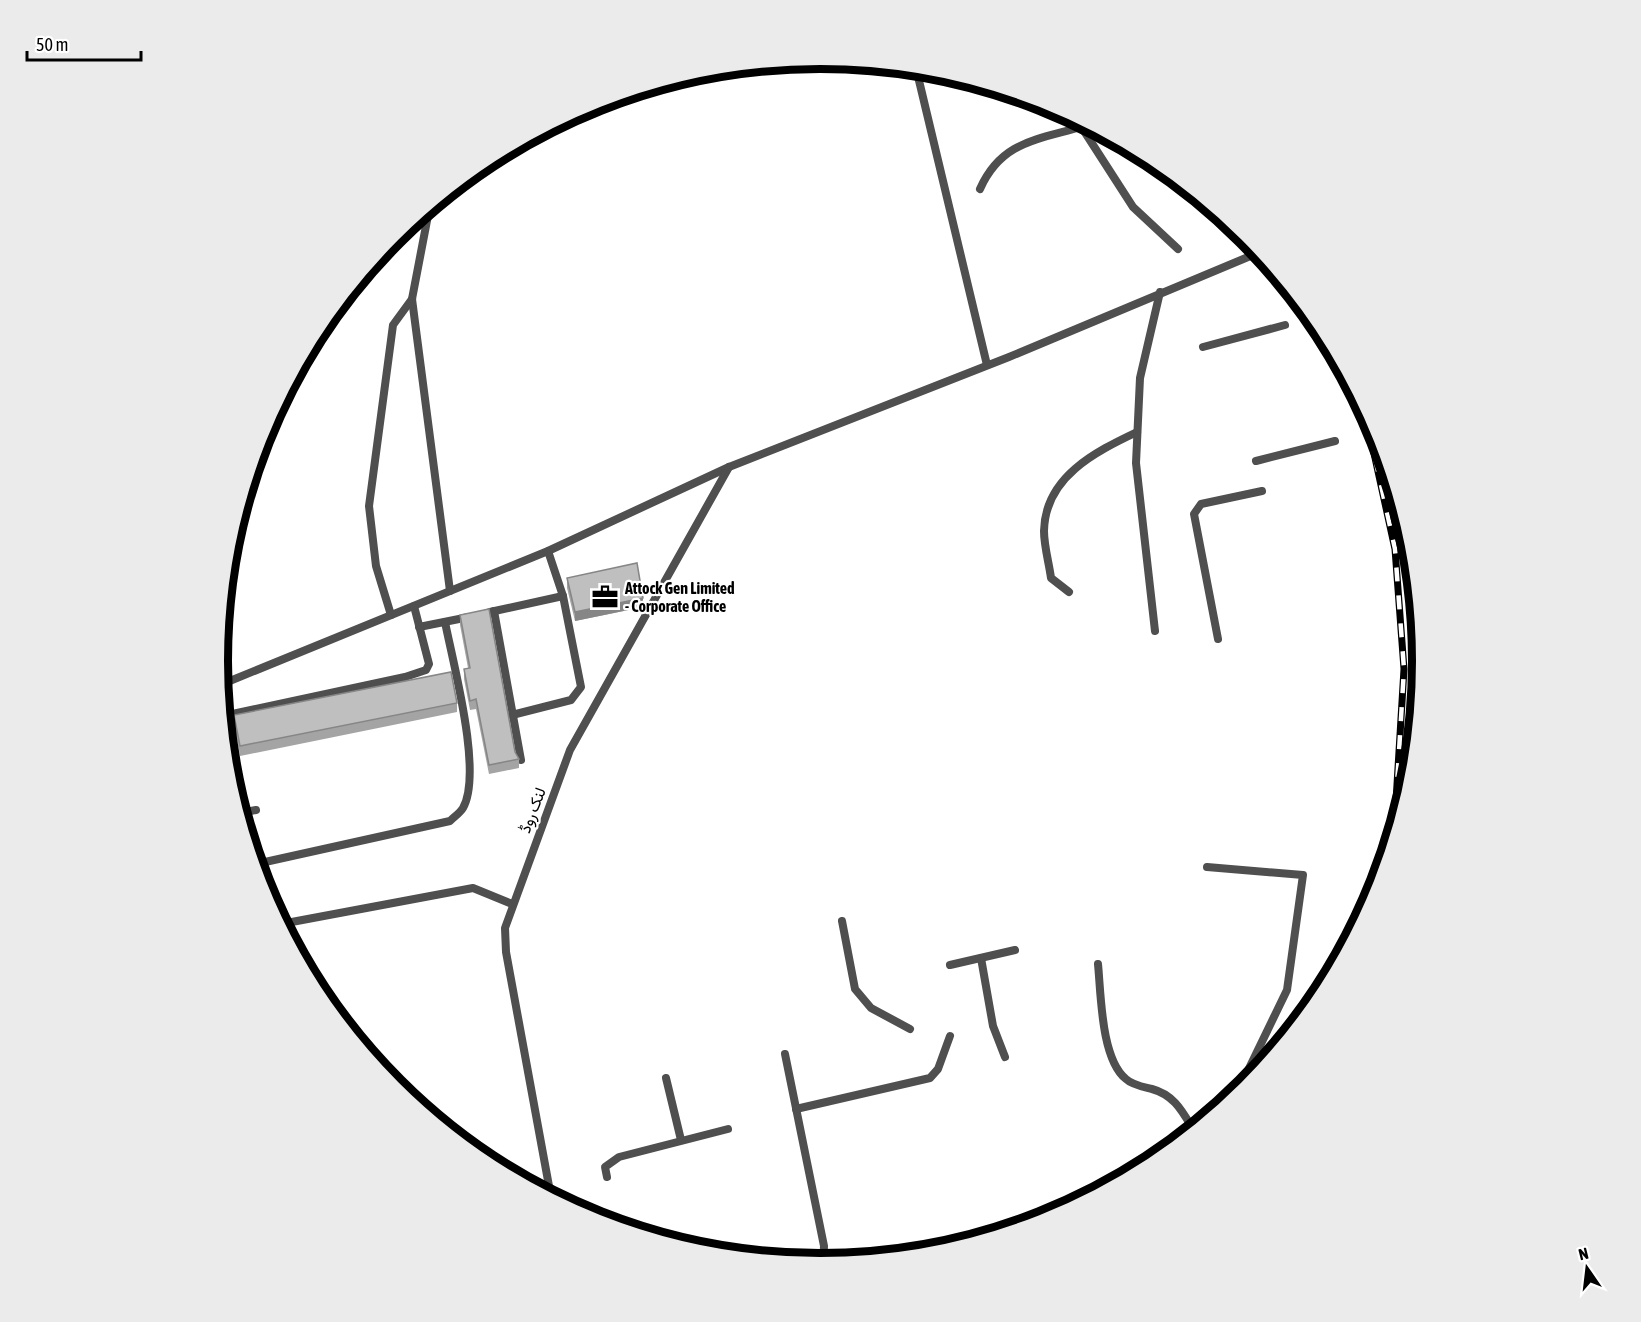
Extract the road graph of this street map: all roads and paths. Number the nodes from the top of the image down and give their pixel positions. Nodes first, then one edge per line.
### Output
1 (918, 77) edge
2 (1078, 128) edge
3 (1083, 131) edge
4 (980, 189) dead end
5 (428, 218) edge
6 (1178, 249) dead end
7 (1251, 255) edge
8 (1160, 292) junction
9 (412, 299) junction
10 (1285, 325) dead end
11 (1203, 347) dead end
12 (987, 365) junction
13 (1137, 432) junction
14 (1335, 441) dead end
15 (1256, 461) dead end
16 (729, 468) junction
17 (1262, 491) dead end
18 (548, 551) junction
19 (450, 591) junction
20 (1069, 592) dead end
21 (563, 596) junction
22 (414, 606) junction
23 (494, 611) junction
24 (484, 614) edge
25 (391, 615) junction
26 (474, 616) edge
27 (445, 622) junction
28 (419, 627) junction
29 (1155, 631) dead end
30 (1218, 639) dead end
31 (229, 681) edge
32 (232, 714) edge
33 (512, 716) junction
34 (521, 760) edge
35 (256, 810) dead end
36 (248, 811) edge
37 (264, 862) edge
38 (1207, 867) dead end
39 (512, 904) junction
40 (842, 921) dead end
41 (290, 922) edge
42 (1015, 950) dead end
43 (981, 958) junction
44 (950, 964) dead end
45 (1098, 964) dead end
46 (909, 1029) dead end
47 (950, 1036) dead end
48 (785, 1054) dead end
49 (1005, 1058) dead end
50 (1247, 1071) edge
51 (666, 1078) dead end
52 (796, 1109) junction
53 (1190, 1124) edge
54 (728, 1129) dead end
55 (681, 1140) junction
56 (607, 1176) dead end
57 (549, 1187) edge
58 (824, 1253) edge

1 - 12 lane
2 - 4 lane
3 - 6 lane
5 - 9 lane
7 - 8 lane
8 - 12 lane
8 - 13 lane
9 - 19 lane
9 - 25 lane
10 - 11 lane
12 - 16 lane
13 - 20 lane
13 - 29 lane
14 - 15 lane
16 - 18 lane
16 - 39 lane, لنک روڈ
17 - 30 lane
18 - 19 lane
18 - 21 lane
19 - 22 lane
21 - 23 lane
21 - 33 lane
22 - 25 lane
22 - 28 lane
23 - 24 lane
23 - 33 lane
25 - 31 lane
26 - 27 lane
27 - 28 lane
27 - 37 lane
28 - 32 lane
33 - 34 lane
35 - 36 lane
38 - 50 lane
39 - 41 lane
39 - 57 lane, لنک روڈ
40 - 46 lane
42 - 43 lane
43 - 44 lane
43 - 49 lane
45 - 53 lane
47 - 52 lane
48 - 52 lane
51 - 55 lane
52 - 58 lane
54 - 55 lane
55 - 56 lane

